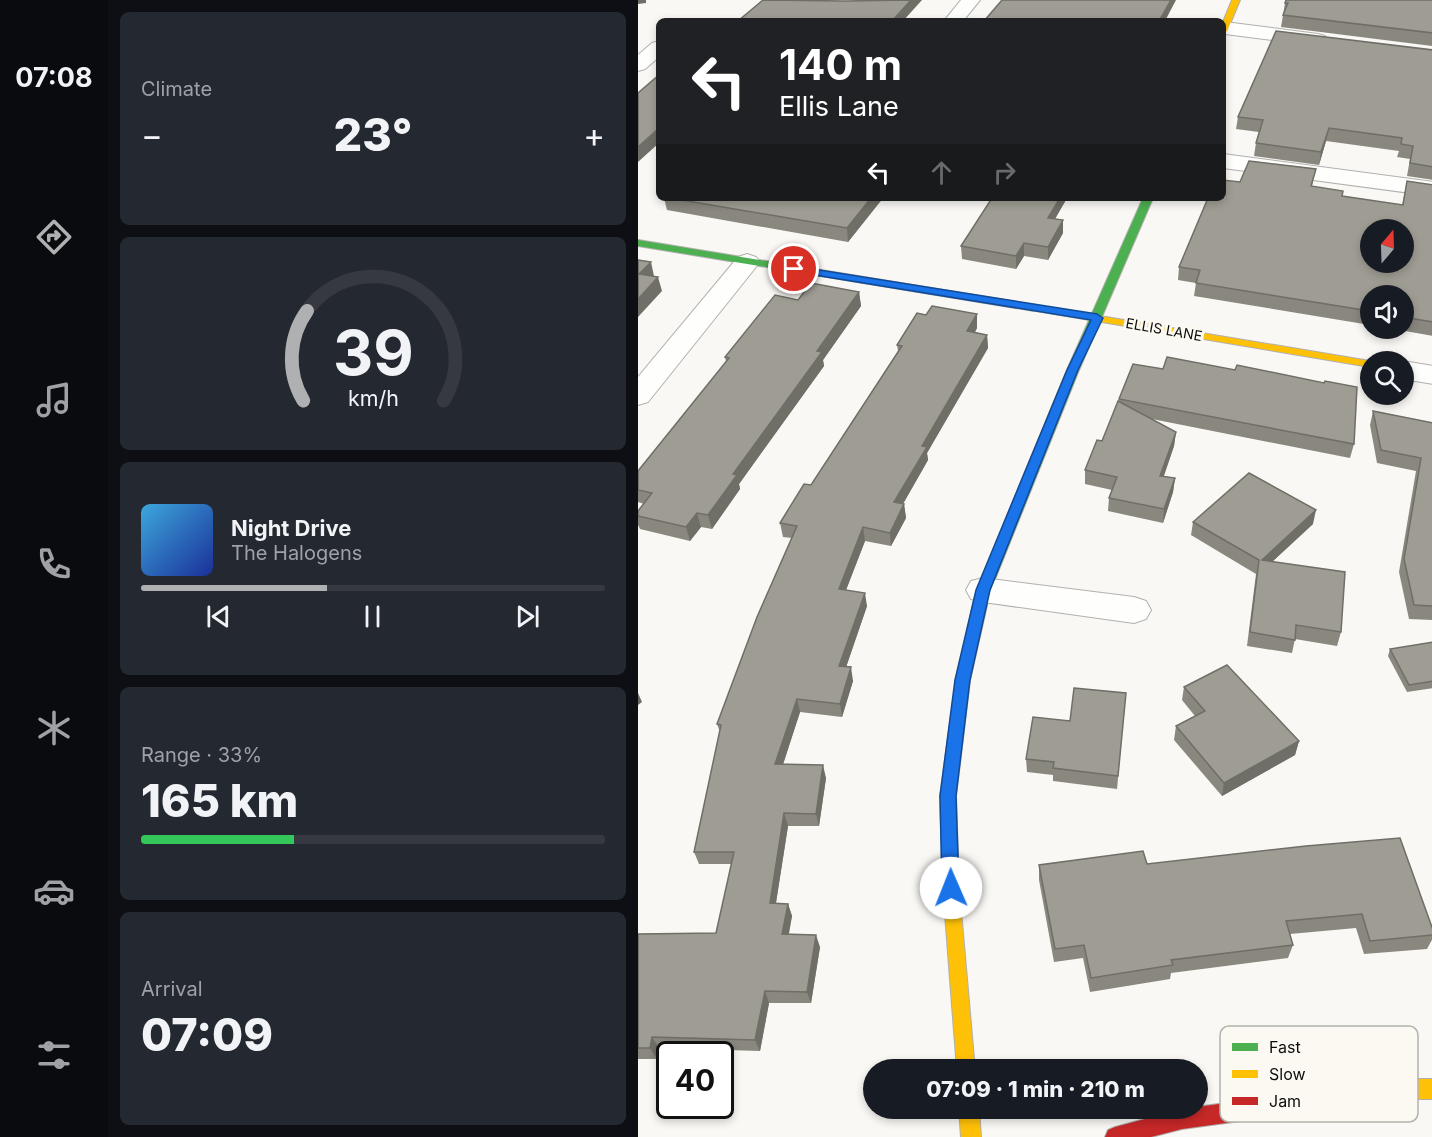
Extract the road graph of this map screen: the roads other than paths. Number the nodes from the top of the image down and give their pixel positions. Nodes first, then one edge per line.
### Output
1 (971, 0) edge
2 (1236, 0) edge
3 (956, 18) edge
4 (1226, 24) edge
5 (1226, 29) edge
6 (1337, 42) edge
7 (656, 50) edge
8 (638, 65) edge
9 (1226, 161) edge
10 (1433, 189) edge
11 (1147, 201) edge
12 (638, 243) edge
13 (747, 262) junction
14 (1097, 318) junction
15 (1360, 362) edge
16 (1414, 372) edge
17 (1433, 375) edge
18 (638, 396) edge
19 (983, 590) junction
20 (1134, 610) dead end
21 (965, 1059) edge
22 (1220, 1114) edge
23 (970, 1119) edge
24 (971, 1137) edge
25 (1115, 1137) edge

1 - 3 street
2 - 4 street
5 - 6 street
7 - 8 street
9 - 10 street
11 - 14 street
12 - 13 street, ELLIS LANE
13 - 14 street, ELLIS LANE
13 - 18 street
14 - 15 street, ELLIS LANE
14 - 19 street
16 - 17 street
19 - 20 street
19 - 21 street
22 - 25 street
23 - 24 street

